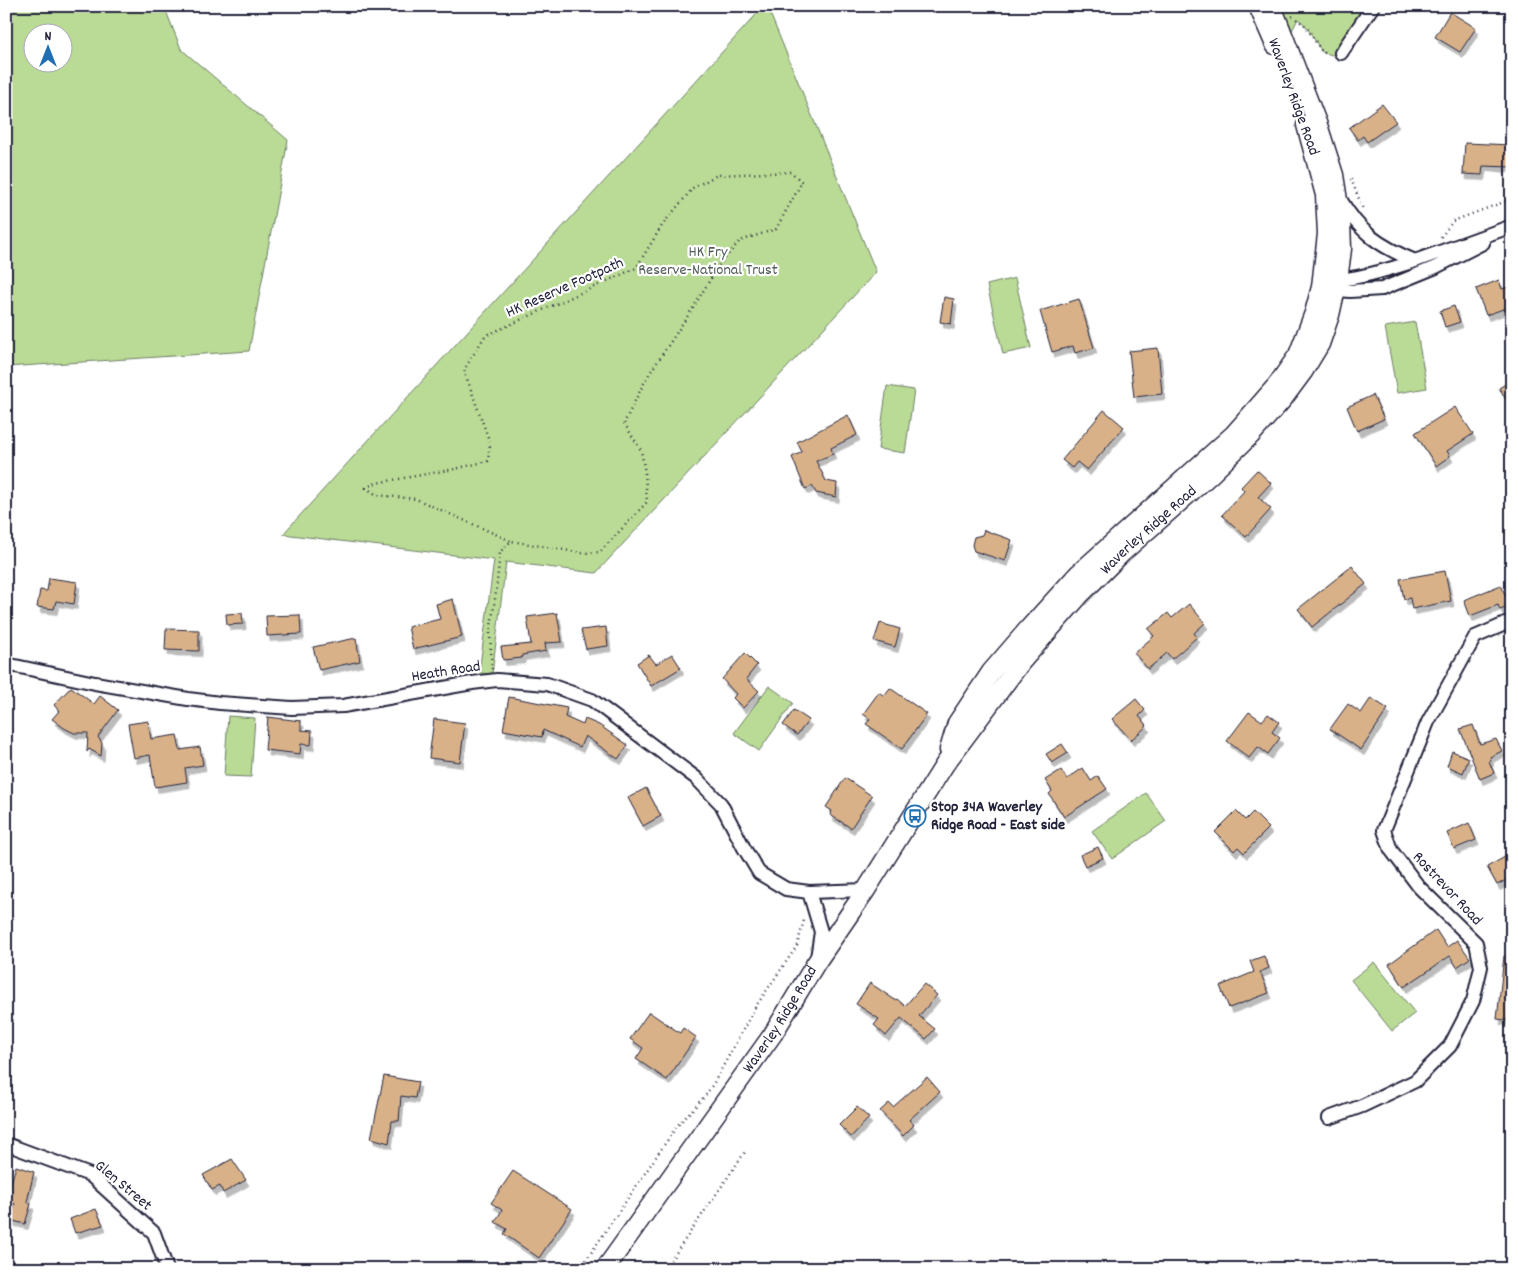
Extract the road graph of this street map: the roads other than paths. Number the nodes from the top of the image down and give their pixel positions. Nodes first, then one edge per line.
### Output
1 (1258, 6) edge
2 (1272, 6) edge
3 (1373, 6) edge
4 (1342, 53) road end
5 (1337, 194) junction
6 (1512, 227) edge
7 (1421, 258) junction
8 (1329, 284) junction
9 (1512, 621) edge
10 (6, 664) edge
11 (866, 890) junction
12 (810, 892) junction
13 (816, 963) junction
14 (1330, 1118) dead end
15 (6, 1144) edge
16 (166, 1269) edge
17 (606, 1269) edge

1 - 8 main road, Waverley Ridge Road
2 - 5 main road, Waverley Ridge Road
3 - 4 street
5 - 7 street, Waverley Ridge Road
5 - 8 main road, Waverley Ridge Road
6 - 7 street
6 - 8 street
7 - 8 street
8 - 11 main road, Waverley Ridge Road
9 - 14 street, Rostrevor Road
10 - 12 street, Heath Road
11 - 12 street, Heath Road
11 - 13 main road, Waverley Ridge Road
12 - 13 street
13 - 17 main road, Waverley Ridge Road
15 - 16 street, Glen Street

